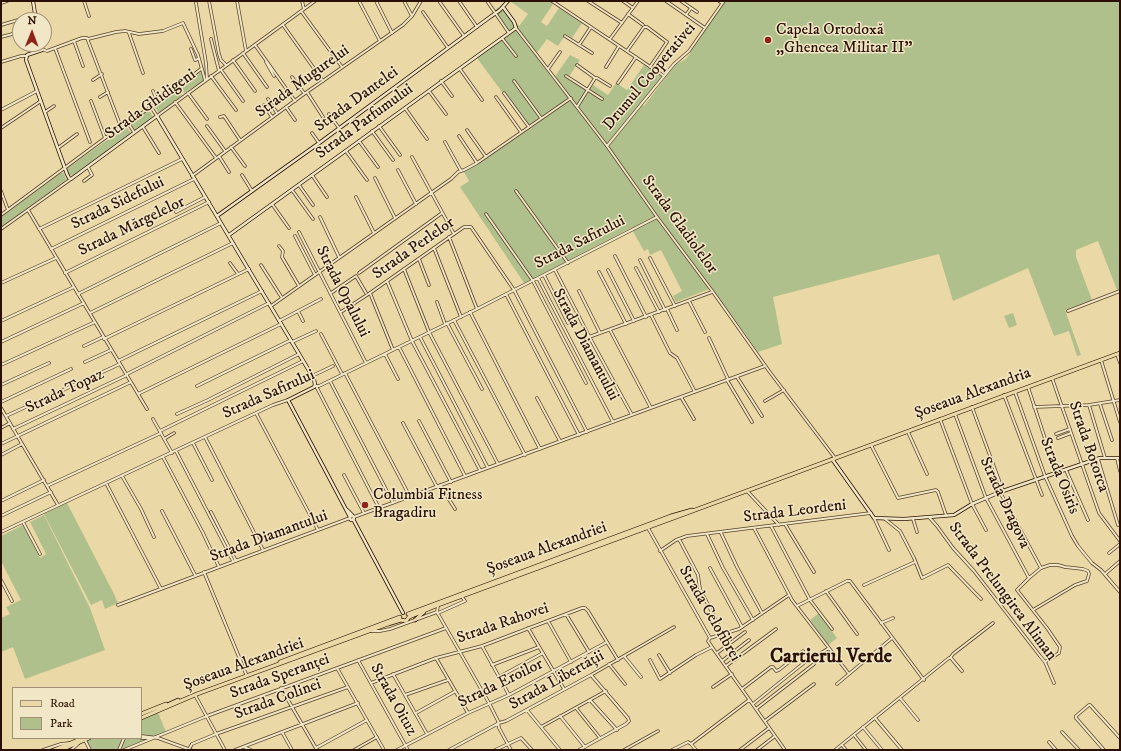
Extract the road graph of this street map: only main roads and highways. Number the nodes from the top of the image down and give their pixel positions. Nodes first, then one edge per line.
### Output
1 (1119, 354) edge
2 (833, 459) joint
3 (696, 509) junction
4 (424, 611) junction
5 (408, 616) junction
6 (402, 617) junction
7 (415, 620) road end
8 (142, 715) edge
9 (142, 715) edge
10 (84, 740) edge
11 (54, 750) edge
12 (61, 750) edge

1 - 2 main road, Șoseaua Alexandria
2 - 3 main road, Șoseaua Alexandriei
3 - 4 main road, Șoseaua Alexandriei
3 - 5 main road, Șoseaua Alexandriei
4 - 5 main road, Șoseaua Alexandriei
4 - 7 main road
5 - 6 main road
5 - 6 main road
6 - 8 main road, Șoseaua Alexandriei
6 - 9 main road, Șoseaua Alexandriei
10 - 11 main road
10 - 12 main road

